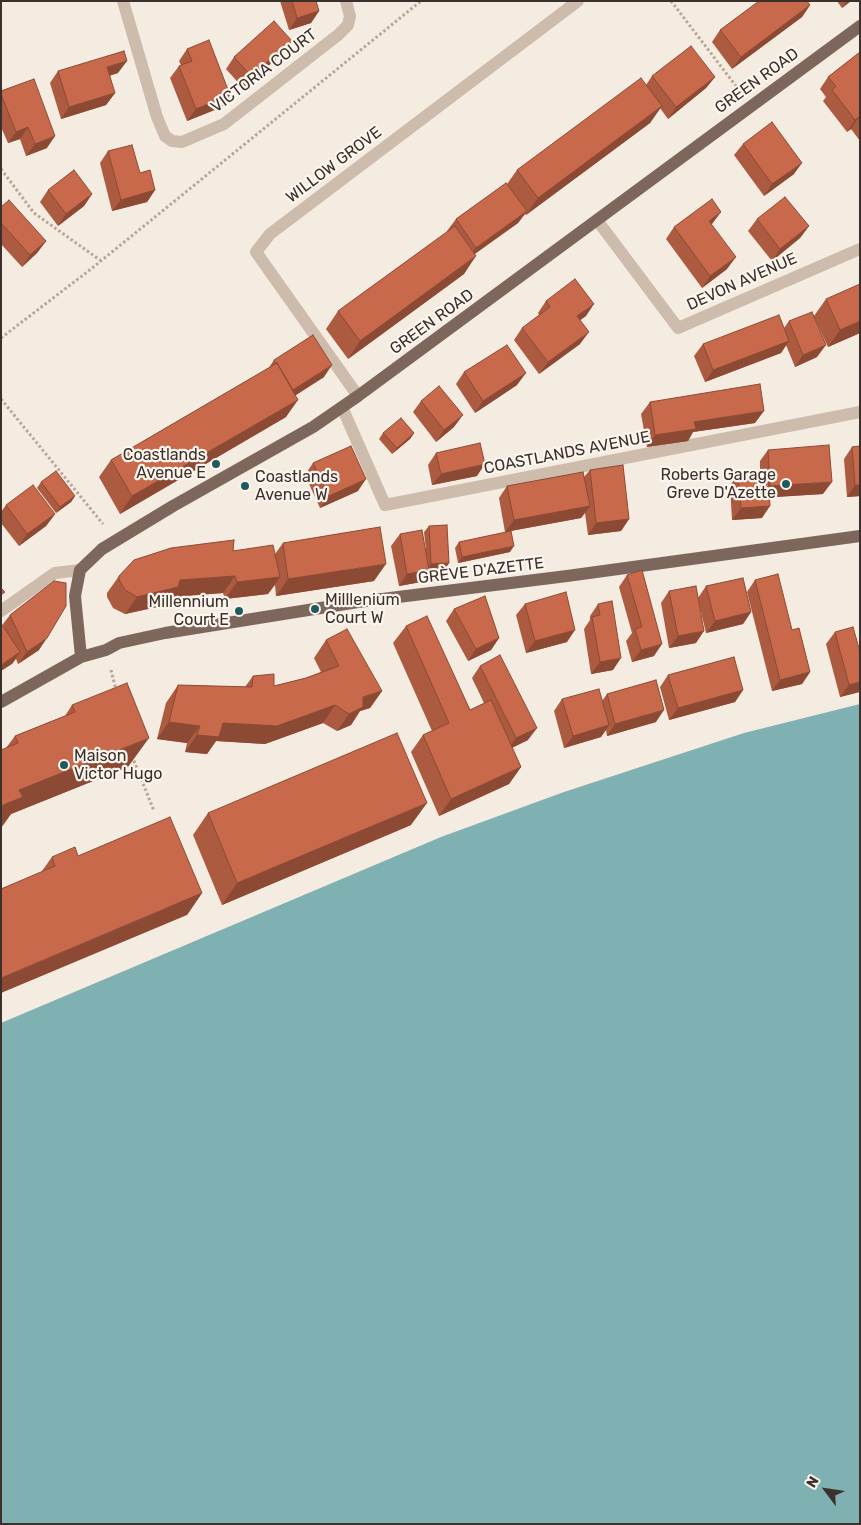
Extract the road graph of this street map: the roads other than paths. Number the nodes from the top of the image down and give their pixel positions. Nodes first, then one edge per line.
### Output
1 (123, 1) edge
2 (346, 1) edge
3 (578, 1) edge
4 (860, 26) edge
5 (597, 220) junction
6 (860, 249) edge
7 (358, 396) junction
8 (342, 407) junction
9 (860, 412) edge
10 (860, 536) edge
11 (80, 570) junction
12 (1, 610) edge
13 (81, 657) junction
14 (1, 702) edge

1 - 2 street, VICTORIA COURT
3 - 7 street, WILLOW GROVE
4 - 5 main road, GREEN ROAD
5 - 6 street, DEVON AVENUE
5 - 7 main road, GREEN ROAD
7 - 8 main road, GREEN ROAD
8 - 9 street, COASTLANDS AVENUE
8 - 11 main road, GREEN ROAD
10 - 13 main road, GRÈVE D'AZETTE
11 - 12 street
11 - 13 main road
13 - 14 main road, GRÈVE D'AZETTE

